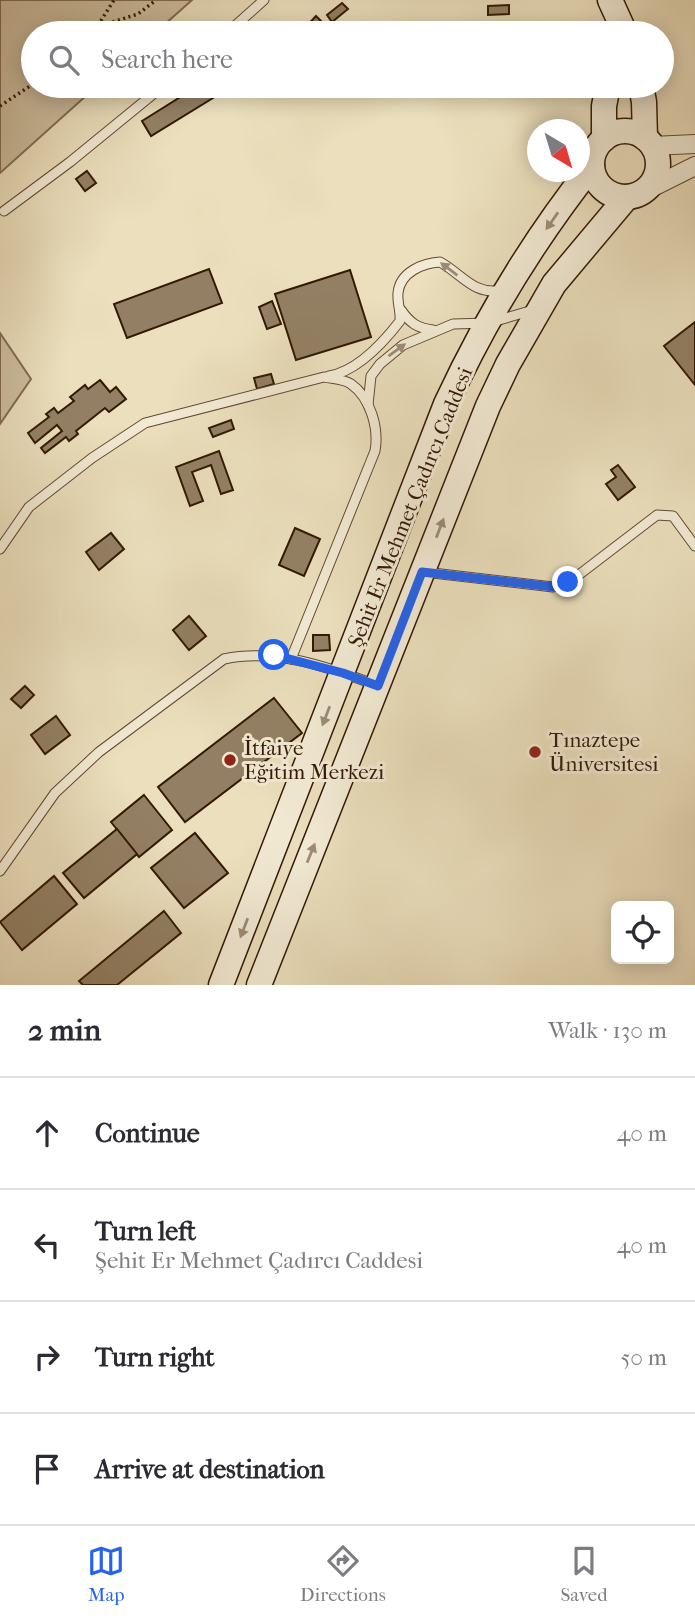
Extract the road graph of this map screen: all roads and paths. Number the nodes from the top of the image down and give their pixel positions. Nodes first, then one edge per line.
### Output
1 (114, 0) edge
2 (156, 0) edge
3 (264, 0) edge
4 (603, 0) edge
5 (610, 0) edge
6 (101, 21) edge
7 (116, 21) edge
8 (240, 21) edge
9 (604, 21) edge
10 (620, 21) edge
11 (21, 92) edge
12 (148, 98) edge
13 (606, 98) edge
14 (643, 98) edge
15 (0, 106) edge
16 (604, 139) junction
17 (649, 142) junction
18 (695, 144) edge
19 (592, 166) junction
20 (695, 166) edge
21 (634, 195) junction
22 (4, 211) dead end
23 (510, 287) junction
24 (540, 307) junction
25 (401, 310) junction
26 (489, 323) junction
27 (435, 330) junction
28 (324, 377) junction
29 (368, 407) junction
30 (695, 546) edge
31 (0, 549) edge
32 (422, 572) junction
33 (291, 659) junction
34 (343, 673) junction
35 (378, 686) junction
36 (0, 871) edge
37 (221, 985) edge
38 (259, 985) edge

1 - 6 path
2 - 7 path
3 - 8 lane
4 - 9 main road
5 - 10 main road
11 - 15 path
12 - 22 lane
13 - 16 main road
14 - 17 main road
16 - 17 main road
16 - 19 main road
17 - 18 street
17 - 21 main road
19 - 21 main road
19 -> 23 main road, Şehit Er Mehmet Çadırcı Caddesi
20 - 21 street
21 - 24 main road, Şehit Er Mehmet Çadırcı Caddesi
23 -> 25 lane
23 - 26 main road, Şehit Er Mehmet Çadırcı Caddesi
24 - 26 lane
32 -> 24 main road, Şehit Er Mehmet Çadırcı Caddesi
25 - 27 lane
25 - 28 lane
26 - 27 lane
26 - 34 main road, Şehit Er Mehmet Çadırcı Caddesi
29 -> 27 lane
28 - 29 lane
28 - 31 lane
29 - 33 lane
30 - 32 lane
32 - 35 main road, Şehit Er Mehmet Çadırcı Caddesi
33 - 34 lane
33 - 36 lane
34 - 35 lane
34 -> 37 main road, Şehit Er Mehmet Çadırcı Caddesi
38 -> 35 main road, Şehit Er Mehmet Çadırcı Caddesi

